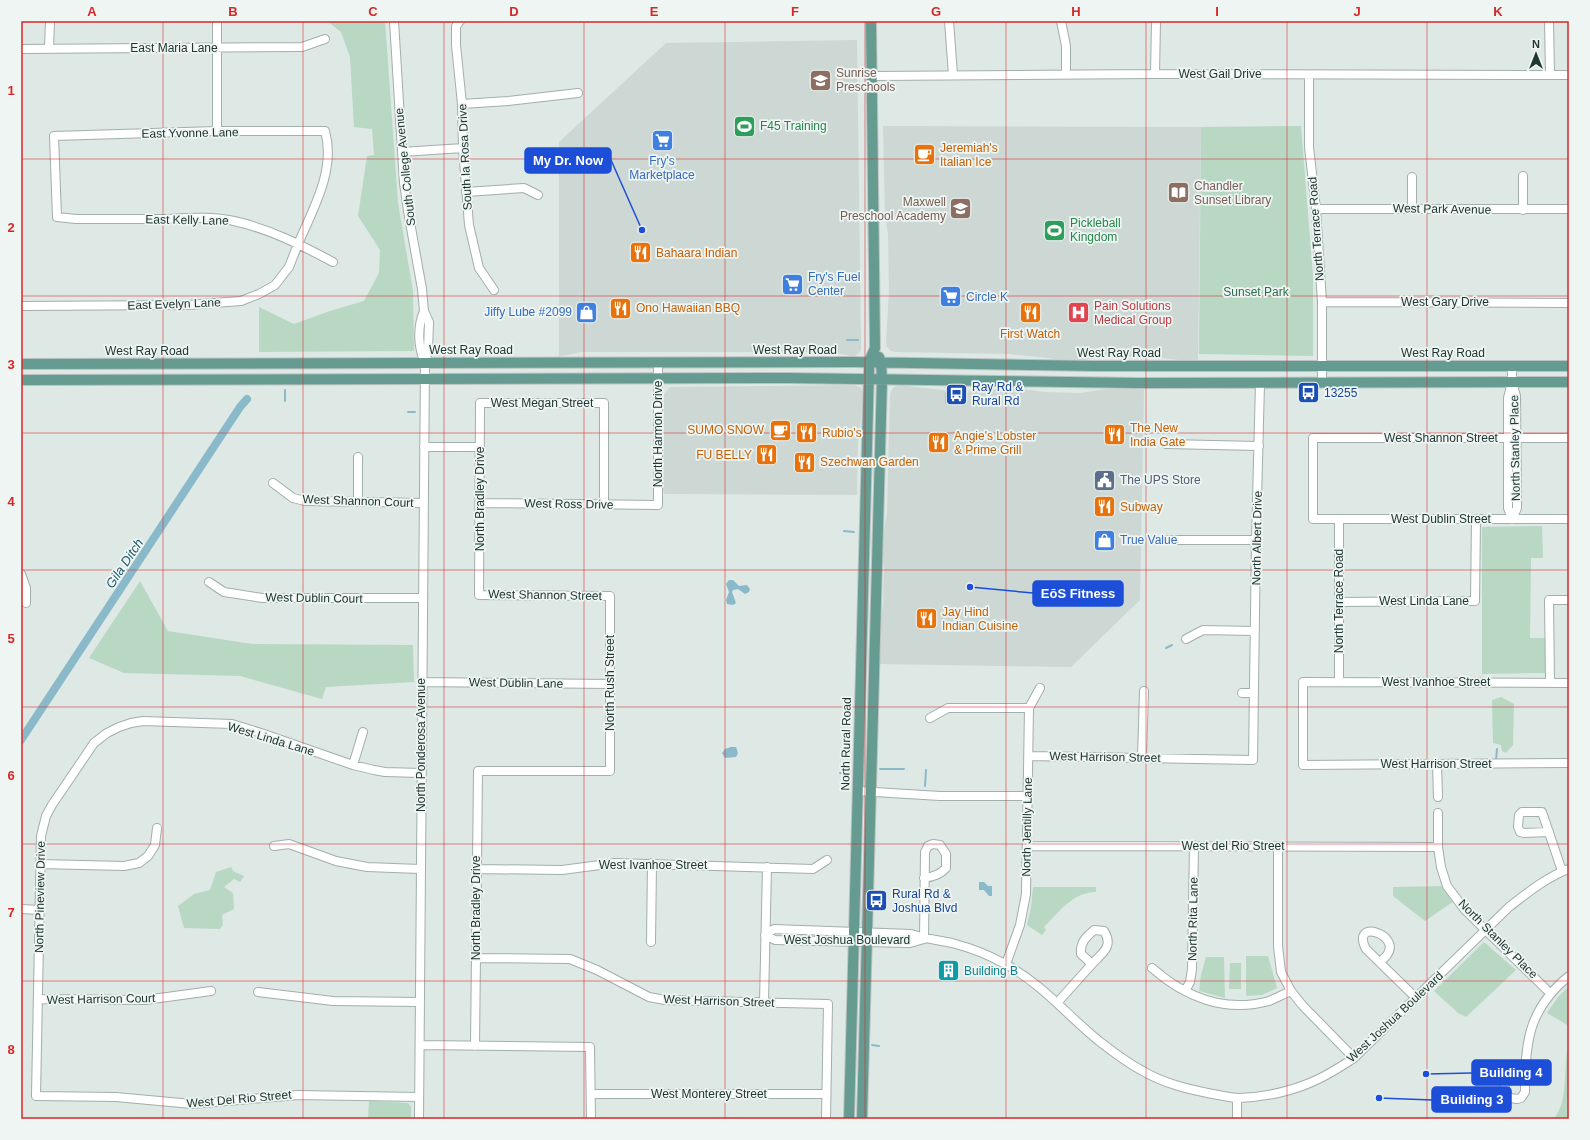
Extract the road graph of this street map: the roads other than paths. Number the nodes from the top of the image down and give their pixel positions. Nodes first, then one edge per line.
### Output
1 (50, 21) edge
2 (217, 21) edge
3 (394, 21) edge
4 (460, 21) edge
5 (871, 21) edge
6 (949, 21) edge
7 (1060, 21) edge
8 (1156, 21) edge
9 (1549, 21) edge
10 (325, 39) dead end
11 (216, 48) junction
12 (21, 49) edge
13 (49, 49) junction
14 (1066, 74) junction
15 (1155, 74) junction
16 (1550, 74) junction
17 (953, 75) junction
18 (1309, 75) junction
19 (1569, 75) edge
20 (872, 76) junction
21 (578, 93) dead end
22 (462, 104) junction
23 (217, 131) junction
24 (325, 131) joint
25 (463, 148) junction
26 (402, 152) junction
27 (1523, 176) dead end
28 (1412, 177) dead end
29 (466, 192) junction
30 (538, 195) dead end
31 (1316, 209) junction
32 (1412, 209) junction
33 (1569, 209) edge
34 (1523, 210) junction
35 (57, 217) joint
36 (298, 244) junction
37 (333, 262) dead end
38 (494, 290) dead end
39 (1322, 302) junction
40 (1569, 303) edge
41 (21, 306) edge
42 (875, 348) junction
43 (658, 363) junction
44 (21, 364) edge
45 (1094, 366) junction
46 (1322, 366) junction
47 (1512, 366) junction
48 (1569, 366) edge
49 (869, 370) junction
50 (425, 371) junction
51 (882, 371) junction
52 (659, 379) junction
53 (21, 380) edge
54 (1093, 382) junction
55 (1512, 382) junction
56 (1569, 382) edge
57 (1260, 383) junction
58 (1322, 383) junction
59 (480, 403) joint
60 (1512, 438) junction
61 (1569, 438) edge
62 (1166, 444) dead end
63 (1259, 446) junction
64 (424, 447) junction
65 (480, 447) junction
66 (358, 457) dead end
67 (273, 483) dead end
68 (358, 502) junction
69 (424, 503) junction
70 (480, 503) junction
71 (604, 504) junction
72 (658, 505) joint
73 (1313, 519) joint
74 (1339, 519) junction
75 (1476, 519) junction
76 (1512, 519) junction
77 (1569, 519) edge
78 (1165, 540) dead end
79 (1256, 540) junction
80 (21, 574) edge
81 (209, 582) dead end
82 (479, 594) joint
83 (610, 596) joint
84 (422, 598) junction
85 (1569, 600) edge
86 (26, 602) dead end
87 (1339, 602) junction
88 (1255, 631) junction
89 (1186, 639) dead end
90 (422, 682) junction
91 (1339, 682) junction
92 (1550, 683) junction
93 (1569, 683) edge
94 (611, 684) junction
95 (1040, 688) dead end
96 (1144, 691) dead end
97 (1242, 693) dead end
98 (1254, 693) junction
99 (1029, 708) junction
100 (930, 718) dead end
101 (119, 727) joint
102 (363, 732) dead end
103 (1029, 756) junction
104 (1142, 758) junction
105 (1253, 760) joint
106 (1569, 763) edge
107 (1437, 764) junction
108 (353, 765) junction
109 (1303, 765) joint
110 (478, 771) joint
111 (422, 773) junction
112 (858, 791) junction
113 (871, 791) junction
114 (1027, 796) junction
115 (1438, 797) dead end
116 (1438, 813) dead end
117 (157, 828) dead end
118 (1549, 832) dead end
119 (1194, 845) junction
120 (274, 846) dead end
121 (1028, 846) junction
122 (1278, 846) junction
123 (1438, 846) junction
124 (827, 860) dead end
125 (652, 863) junction
126 (40, 864) junction
127 (767, 867) junction
128 (420, 869) junction
129 (477, 869) junction
130 (1566, 870) edge
131 (924, 878) dead end
132 (21, 909) edge
133 (39, 910) junction
134 (1486, 929) junction
135 (765, 935) junction
136 (854, 937) junction
137 (867, 937) junction
138 (924, 939) junction
139 (651, 942) dead end
140 (476, 958) junction
141 (1380, 962) dead end
142 (1006, 964) junction
143 (1092, 964) dead end
144 (1152, 968) dead end
145 (1569, 976) edge
146 (211, 991) dead end
147 (1185, 991) junction
148 (1291, 991) junction
149 (258, 992) dead end
150 (1550, 993) junction
151 (1416, 998) junction
152 (38, 999) junction
153 (420, 1002) junction
154 (764, 1002) junction
155 (1057, 1003) junction
156 (420, 1045) junction
157 (475, 1046) junction
158 (1354, 1058) junction
159 (1525, 1067) dead end
160 (591, 1094) junction
161 (826, 1094) junction
162 (36, 1096) joint
163 (419, 1097) junction
164 (1237, 1098) junction
165 (419, 1119) edge
166 (591, 1119) edge
167 (826, 1119) edge
168 (849, 1119) edge
169 (862, 1119) edge
170 (1237, 1119) edge

1 - 13 street
2 - 11 street
3 - 26 street, South College Avenue
4 - 22 street, South la Rosa Drive
5 - 20 main road
6 - 17 street
7 - 14 street
8 - 15 street
9 - 16 street
10 - 11 street, East Maria Lane
11 - 13 street, East Maria Lane
11 - 23 street
12 - 13 street, East Maria Lane
14 - 15 street, West Gail Drive
14 - 17 street, West Gail Drive
15 - 18 street, West Gail Drive
16 - 18 street, West Gail Drive
16 - 19 street, West Gail Drive
17 - 20 street, West Gail Drive
18 - 31 street, North Terrace Road
20 - 42 main road
21 - 22 street
22 - 25 street, South la Rosa Drive
23 - 24 street, East Yvonne Lane
23 - 35 street, East Yvonne Lane
24 - 36 street, East Evelyn Lane
25 - 26 street
25 - 29 street, South la Rosa Drive
26 - 50 street, South College Avenue
27 - 34 street
28 - 32 street
29 - 30 street
29 - 38 street, South la Rosa Drive
31 - 32 street, West Park Avenue
31 - 39 street, North Terrace Road
32 - 34 street, West Park Avenue
33 - 34 street, West Park Avenue
35 - 36 street, East Kelly Lane
36 - 37 street, East Kelly Lane
36 - 41 street, East Evelyn Lane
39 - 40 street, West Gary Drive
39 - 46 street, North Terrace Road
42 - 49 main road
42 - 51 main road
43 - 49 main road, West Ray Road
43 - 50 main road, West Ray Road
43 - 52 street, North Harmon Drive
44 - 50 main road, West Ray Road
45 - 46 main road, West Ray Road
45 - 51 main road, West Ray Road
45 - 54 main road
46 - 47 main road, West Ray Road
46 - 58 street, North Terrace Road
47 - 48 main road, West Ray Road
47 - 55 street, North Stanley Place
49 - 51 main road, West Ray Road
49 - 51 main road, West Ray Road
49 - 52 main road, West Ray Road
49 - 112 main road, North Rural Road
50 - 52 main road, West Ray Road
50 - 53 main road, West Ray Road
50 - 64 street, North Ponderosa Avenue
51 - 54 main road, West Ray Road
51 - 113 main road
52 - 72 street, North Harmon Drive
54 - 57 main road, West Ray Road
55 - 56 main road, West Ray Road
55 - 58 main road, West Ray Road
55 - 60 street, North Stanley Place
57 - 58 main road, West Ray Road
57 - 63 street, North Albert Drive
59 - 65 street, North Bradley Drive
59 - 71 street, West Megan Street
60 - 61 street, West Shannon Street
60 - 73 street, West Shannon Street
60 - 76 street, North Stanley Place
62 - 63 street
63 - 79 street, North Albert Drive
64 - 65 street
64 - 69 street, North Ponderosa Avenue
65 - 70 street, North Bradley Drive
66 - 68 street
67 - 68 street, West Shannon Court
68 - 69 street, West Shannon Court
69 - 84 street, North Ponderosa Avenue
70 - 71 street, West Ross Drive
70 - 82 street, North Bradley Drive
71 - 72 street, West Ross Drive
73 - 74 street, West Dublin Street
74 - 75 street, West Dublin Street
74 - 87 street, North Terrace Road
75 - 76 street, West Dublin Street
75 - 87 street, West Linda Lane
76 - 77 street, West Dublin Street
78 - 79 street
79 - 88 street, North Albert Drive
80 - 86 street
81 - 84 street, West Dublin Court
82 - 83 street, West Shannon Street
83 - 94 street, North Rush Street
84 - 90 street, North Ponderosa Avenue
85 - 92 street
87 - 91 street, North Terrace Road
88 - 89 street
88 - 98 street, North Albert Drive
90 - 94 street, West Dublin Lane
90 - 111 street, North Ponderosa Avenue
91 - 92 street, West Ivanhoe Street
91 - 109 street, West Ivanhoe Street
92 - 93 street, West Ivanhoe Street
94 - 110 street, North Rush Street
95 - 99 street, North Jentilly Lane
96 - 104 street
97 - 98 street
98 - 105 street, North Albert Drive
99 - 100 street
99 - 103 street, North Jentilly Lane
101 - 108 street, West Linda Lane
101 - 126 street, North Pineview Drive
102 - 108 street
103 - 104 street, West Harrison Street
103 - 114 street, North Jentilly Lane
104 - 105 street, West Harrison Street
106 - 107 street, West Harrison Street
107 - 109 street, West Harrison Street
107 - 115 street
108 - 111 street, West Linda Lane
110 - 129 street, North Bradley Drive
111 - 128 street, North Ponderosa Avenue
112 - 113 street
112 - 136 main road, North Rural Road
113 - 114 street
113 - 137 main road
114 - 121 street, North Jentilly Lane
116 - 123 street, North Stanley Place
117 - 126 street
118 - 130 street
119 - 121 street, West del Rio Street
119 - 122 street, West del Rio Street
119 - 147 street, North Rita Lane
120 - 128 street
121 - 142 street, North Jentilly Lane
122 - 123 street, West del Rio Street
122 - 148 street
123 - 134 street, North Stanley Place
124 - 127 street, West Ivanhoe Street
125 - 127 street, West Ivanhoe Street
125 - 129 street, West Ivanhoe Street
125 - 139 street
126 - 133 street, North Pineview Drive
127 - 135 street
128 - 153 street, North Ponderosa Avenue
129 - 140 street, North Bradley Drive
130 - 134 street, West Joshua Boulevard
131 - 138 street
132 - 133 street
133 - 152 street, North Pineview Drive
134 - 150 street, North Stanley Place
134 - 151 street, West Joshua Boulevard
135 - 136 street, West Joshua Boulevard
135 - 154 street
136 - 137 street, West Joshua Boulevard
136 - 168 main road, North Rural Road
137 - 138 street, West Joshua Boulevard
137 - 169 main road
138 - 142 street, West Joshua Boulevard
140 - 154 street, West Harrison Street
140 - 157 street, North Bradley Drive
141 - 151 street
142 - 155 street, West Joshua Boulevard
143 - 155 street
144 - 147 street
145 - 150 street
146 - 152 street, West Harrison Court
147 - 148 street
148 - 158 street
149 - 153 street
150 - 159 street
151 - 158 street, West Joshua Boulevard
152 - 162 street, North Pineview Drive
153 - 156 street, North Ponderosa Avenue
154 - 161 street, West Harrison Street
155 - 164 street, West Joshua Boulevard
156 - 157 street
156 - 163 street, North Ponderosa Avenue
157 - 160 street
158 - 164 street, West Joshua Boulevard
160 - 161 street, West Monterey Street
160 - 166 street
161 - 167 street
162 - 163 street, West Del Rio Street
163 - 165 street, North Ponderosa Avenue
164 - 170 street

